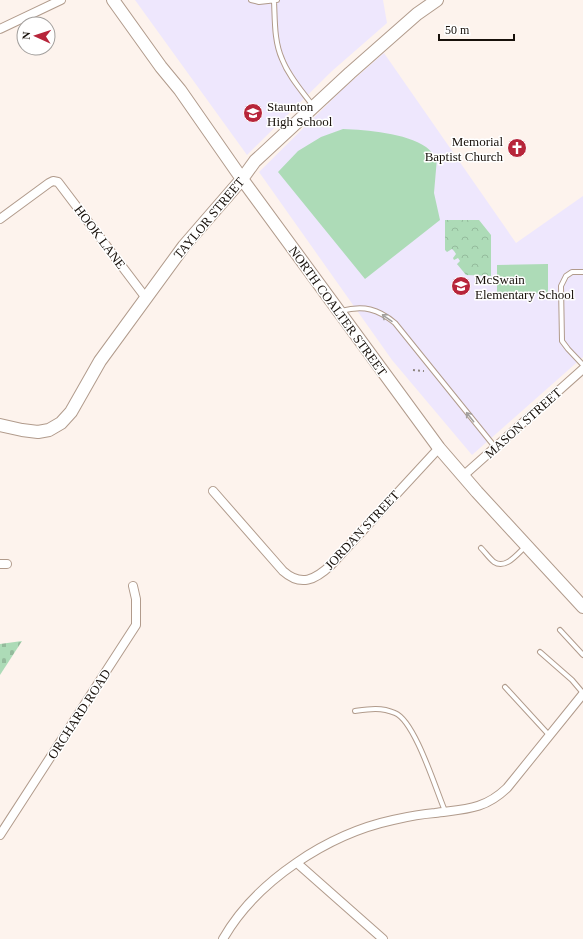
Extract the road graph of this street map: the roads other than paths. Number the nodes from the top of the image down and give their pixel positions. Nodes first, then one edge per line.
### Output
1 (61, 0) edge
2 (113, 0) edge
3 (250, 0) edge
4 (275, 0) edge
5 (438, 0) edge
6 (0, 29) edge
7 (314, 106) junction
8 (242, 179) junction
9 (0, 219) edge
10 (583, 272) edge
11 (146, 298) junction
12 (339, 311) junction
13 (583, 365) edge
14 (583, 369) edge
15 (0, 425) edge
16 (439, 448) junction
17 (495, 448) junction
18 (463, 476) junction
19 (213, 490) dead end
20 (526, 545) junction
21 (481, 548) dead end
22 (133, 586) dead end
23 (583, 606) edge
24 (560, 630) dead end
25 (540, 652) dead end
26 (583, 655) edge
27 (505, 687) dead end
28 (583, 693) edge
29 (355, 711) dead end
30 (550, 735) junction
31 (445, 812) junction
32 (0, 835) edge
33 (297, 863) junction
34 (223, 939) edge
35 (383, 939) edge

1 - 6 street
2 - 8 street, NORTH COALTER STREET
3 - 4 lane
4 - 7 lane
5 - 7 street, TAYLOR STREET
7 - 8 street, TAYLOR STREET
8 - 11 street, TAYLOR STREET
8 - 12 street, NORTH COALTER STREET
9 - 11 street, HOOK LANE
10 - 13 lane
11 - 15 street, TAYLOR STREET
12 - 16 street, NORTH COALTER STREET
17 -> 12 lane
14 - 17 street, MASON STREET
16 - 18 street, NORTH COALTER STREET
16 - 19 street, JORDAN STREET
17 - 18 street, MASON STREET
18 - 20 street, NORTH COALTER STREET
20 - 21 lane
20 - 23 street, NORTH COALTER STREET
22 - 32 street, ORCHARD ROAD
24 - 26 lane
25 - 28 lane
27 - 30 lane
28 - 30 street
29 - 31 lane
30 - 31 street
31 - 33 street
33 - 34 street
33 - 35 street

